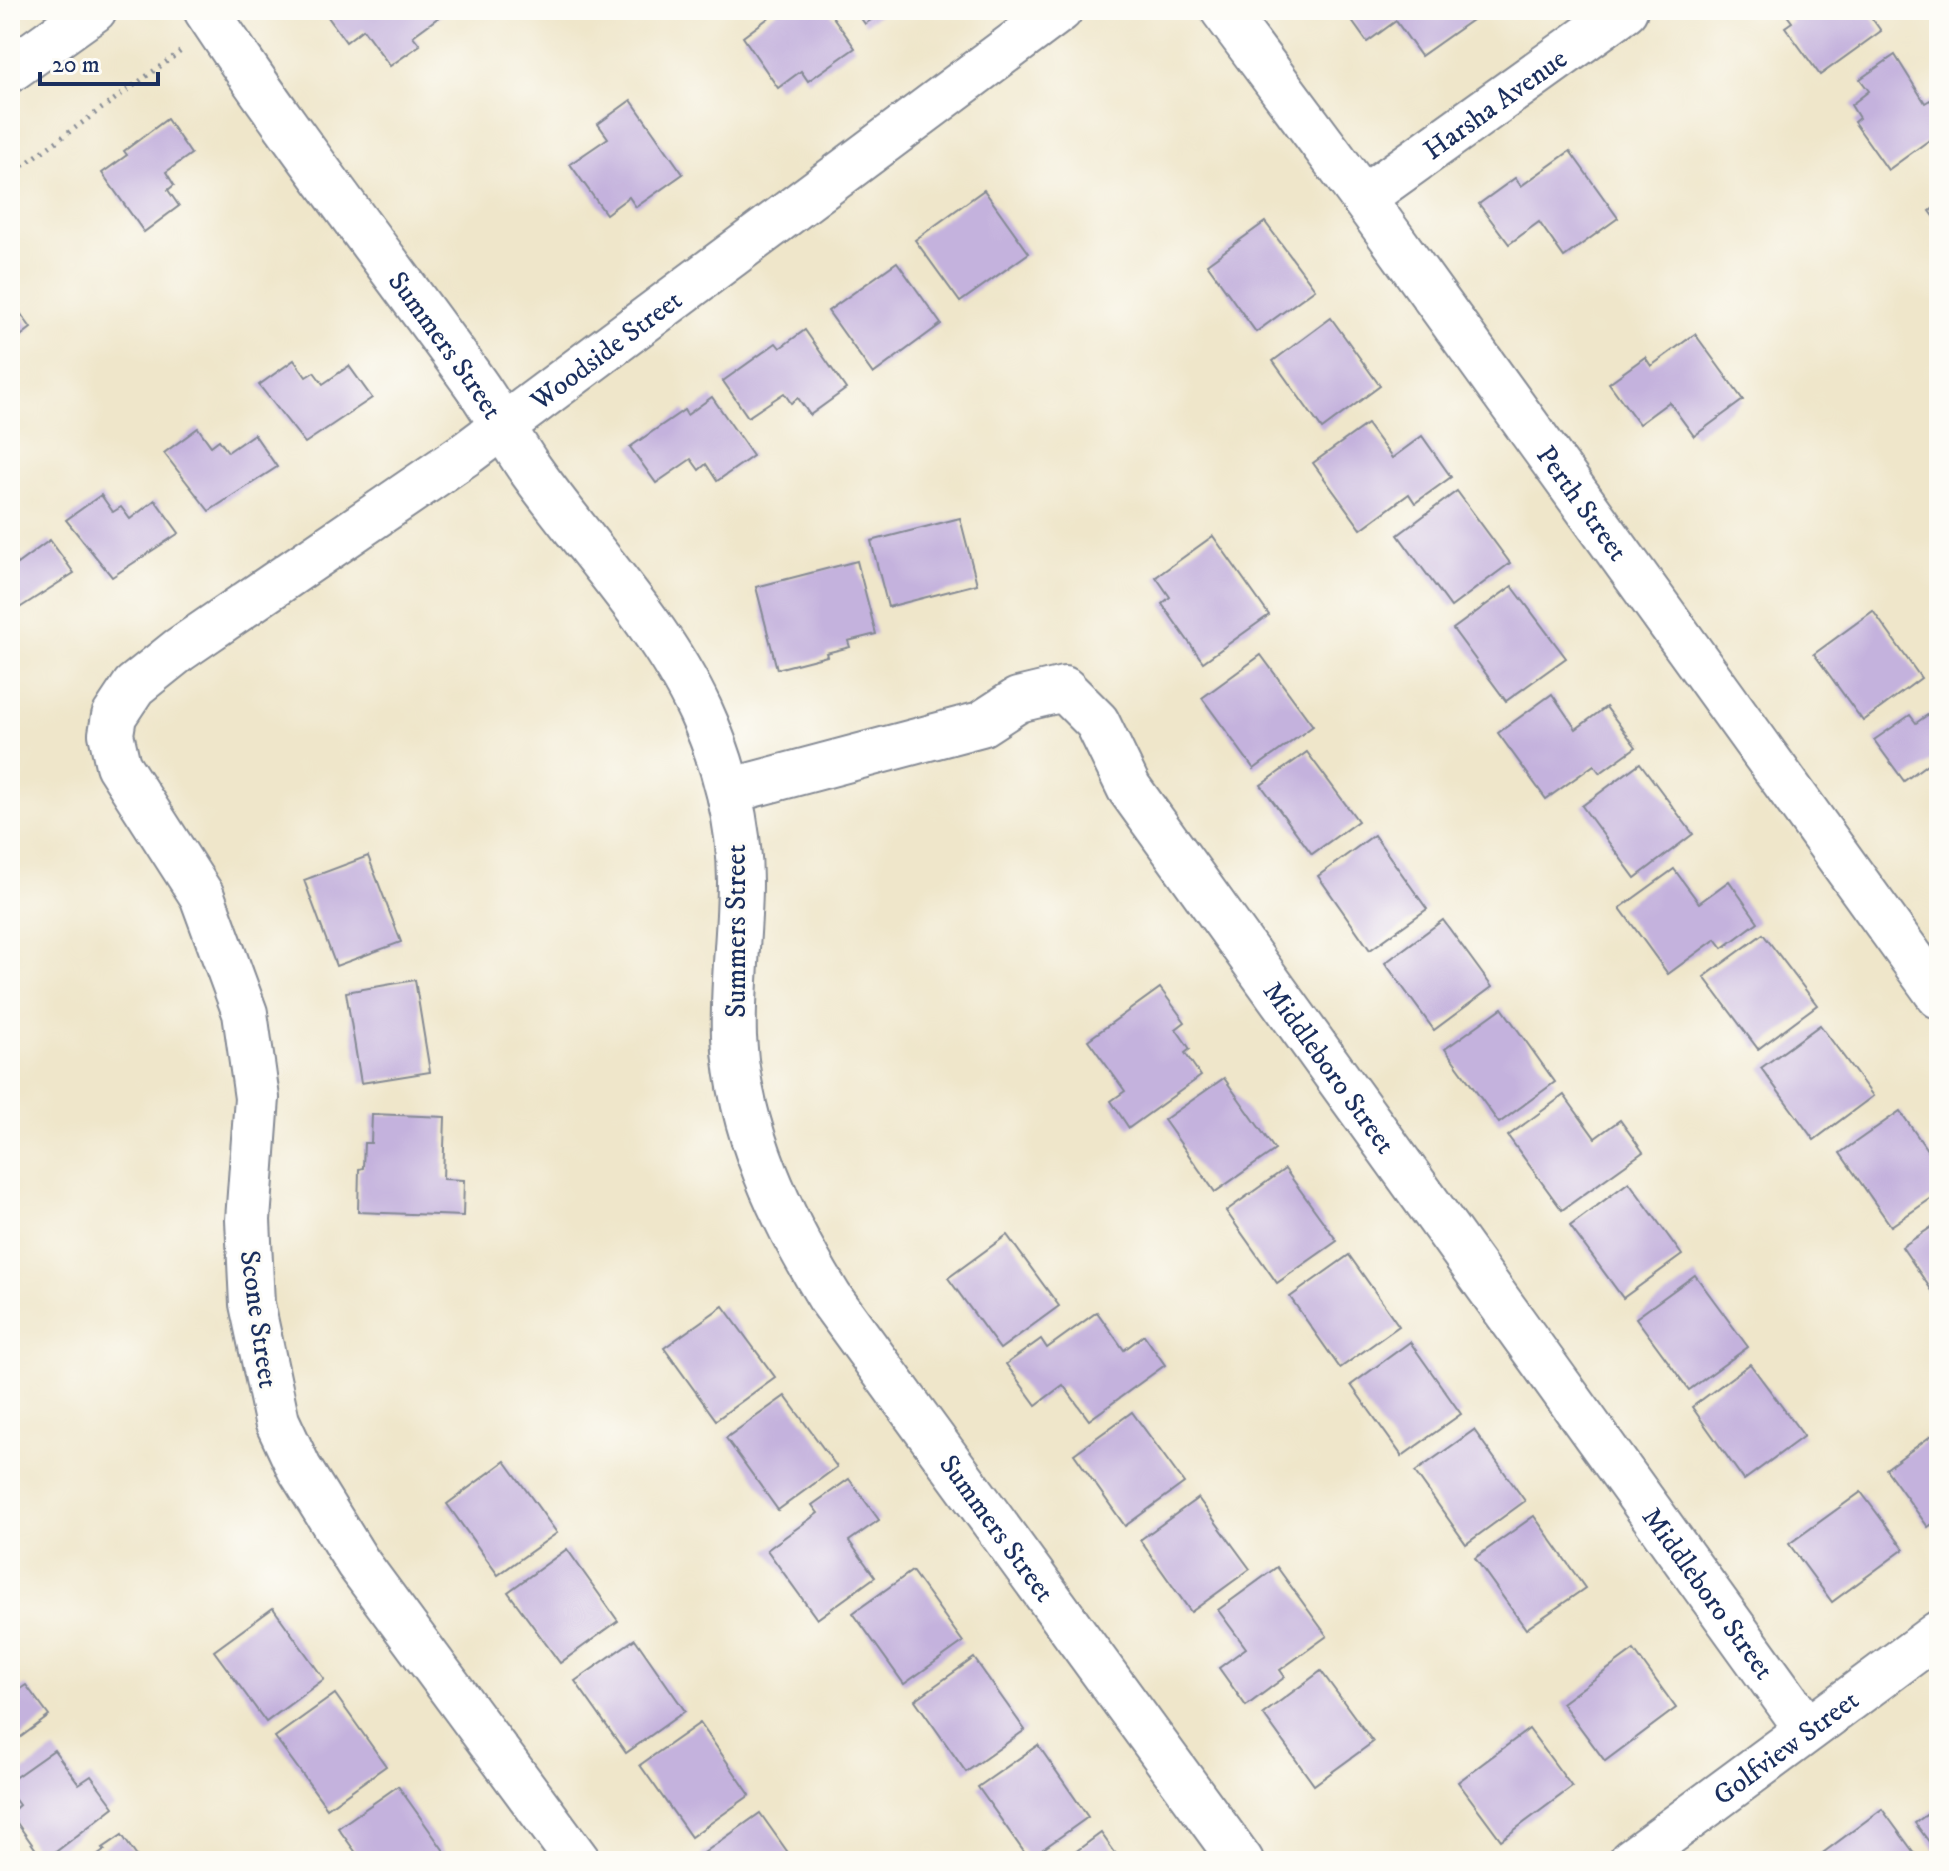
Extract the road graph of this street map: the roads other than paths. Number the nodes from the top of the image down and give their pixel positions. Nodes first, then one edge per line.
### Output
1 (94, 10) edge
2 (206, 10) edge
3 (1060, 10) edge
4 (1223, 10) edge
5 (1625, 10) edge
6 (10, 70) edge
7 (1363, 198) junction
8 (504, 426) junction
9 (114, 716) joint
10 (729, 791) junction
11 (1939, 996) edge
12 (1939, 1633) edge
13 (1807, 1729) junction
14 (578, 1861) edge
15 (1241, 1861) edge
16 (1631, 1861) edge

1 - 6 street
2 - 8 street, Summers Street
3 - 8 street, Woodside Street
4 - 7 street, Perth Street
5 - 7 street, Harsha Avenue
7 - 11 street, Perth Street
8 - 9 street, Woodside Street
8 - 10 street, Summers Street
9 - 14 street, Scone Street
10 - 13 street, Middleboro Street
10 - 15 street, Summers Street
12 - 13 street, Golfview Street
13 - 16 street, Golfview Street

